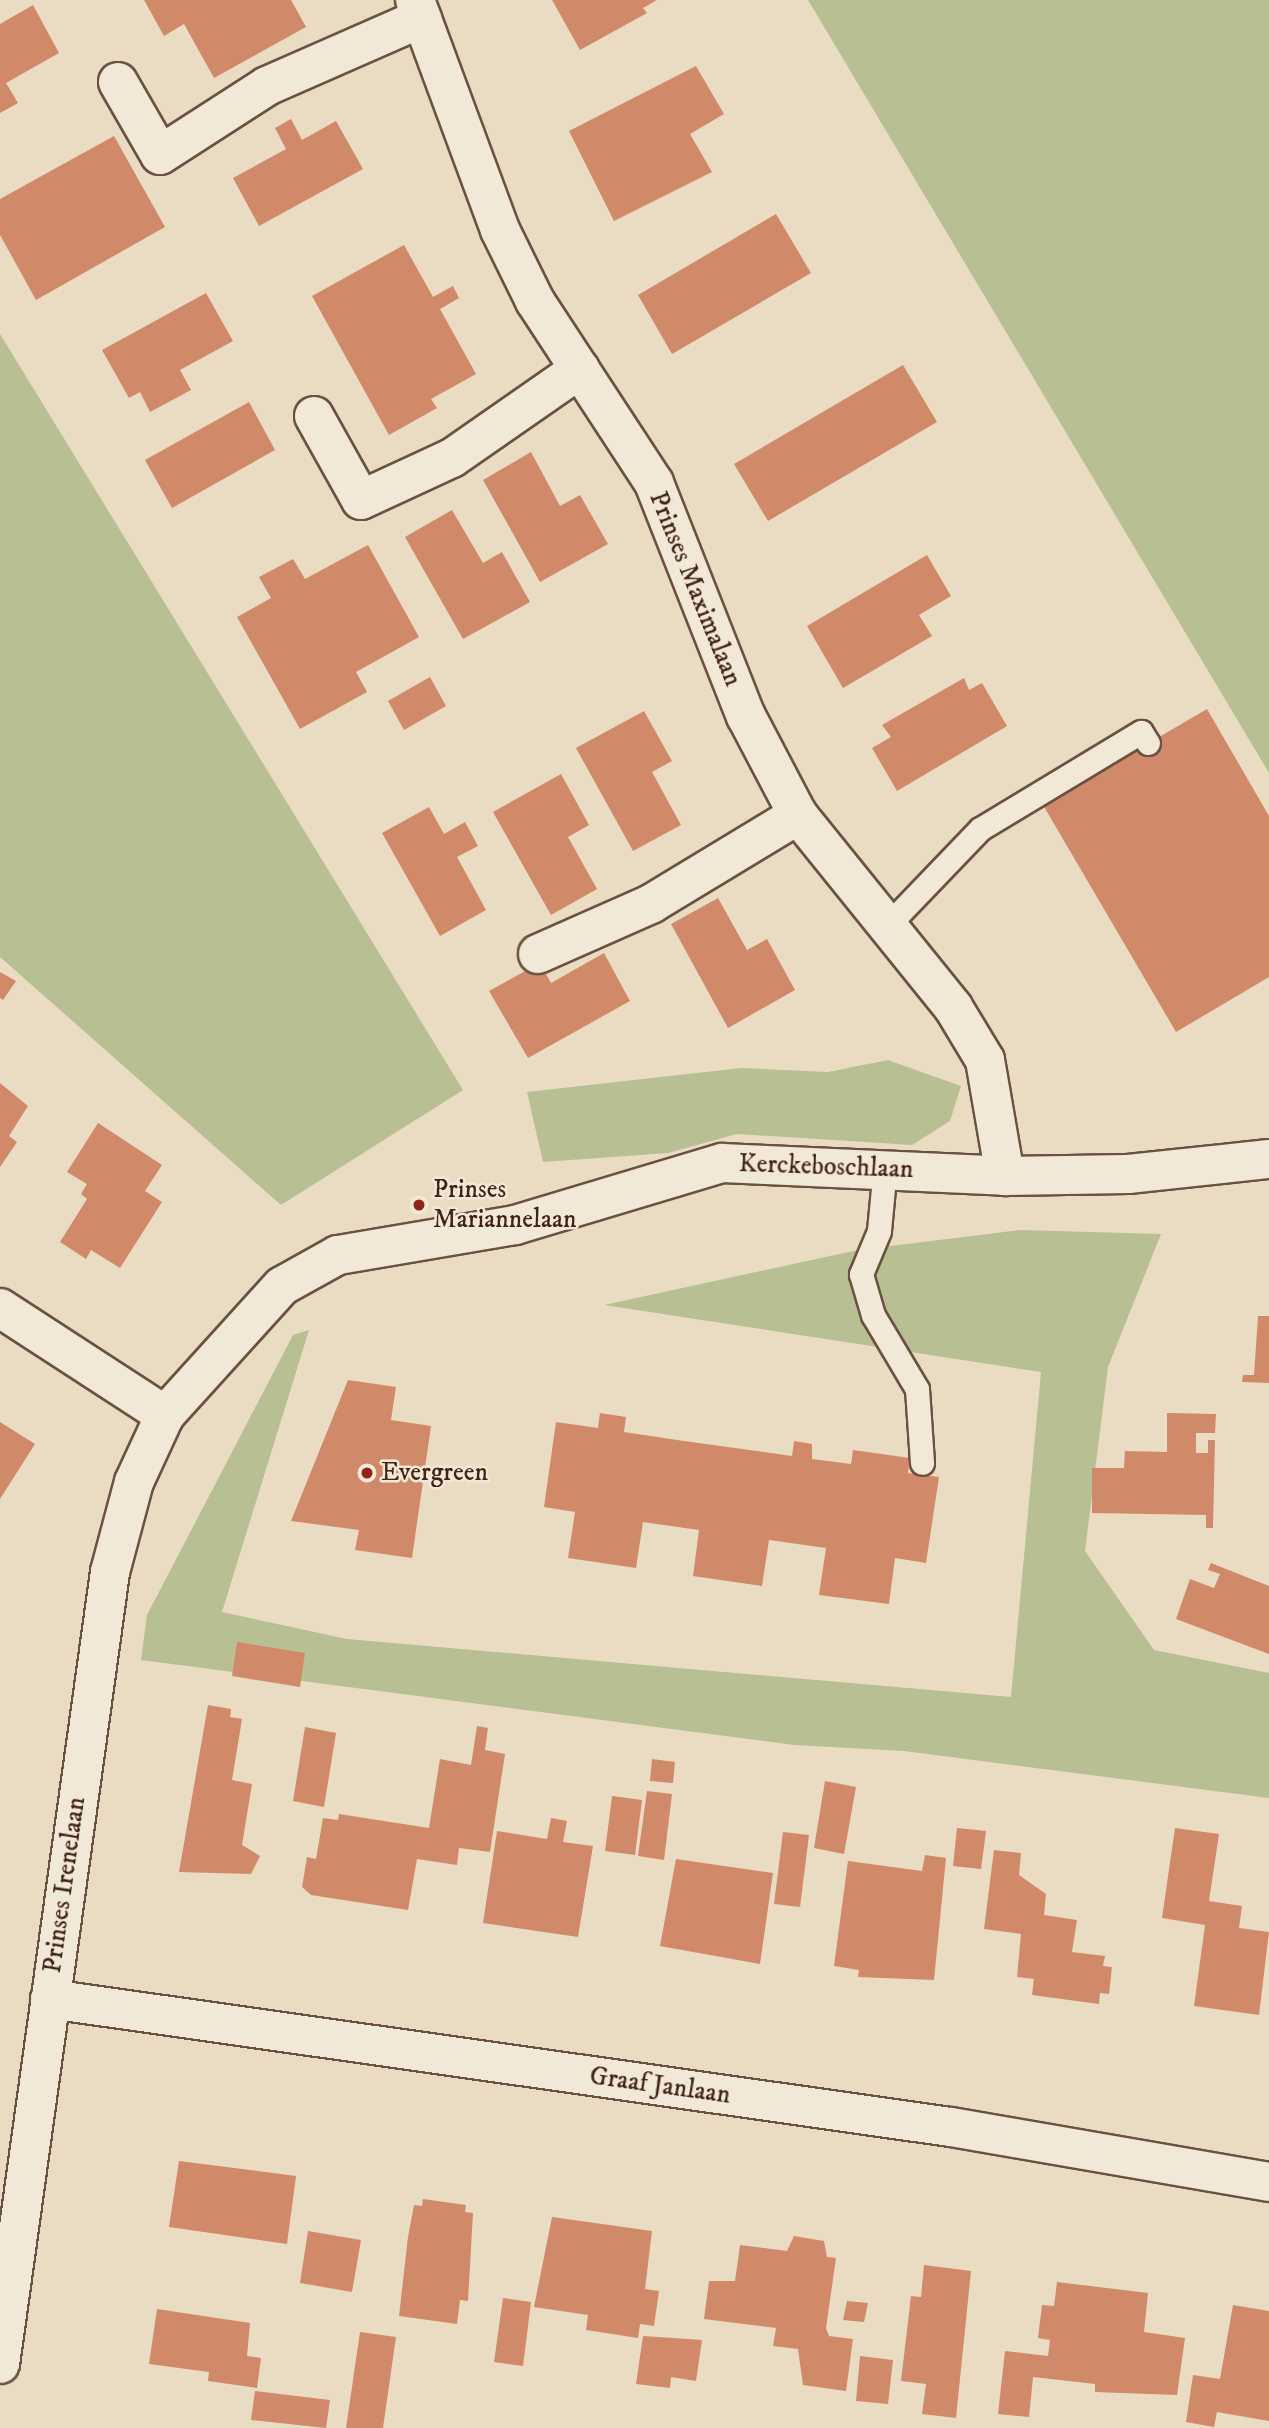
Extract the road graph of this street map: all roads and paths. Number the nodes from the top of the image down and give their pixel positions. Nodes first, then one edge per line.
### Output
1 (418, 9) edge
2 (118, 82) dead end
3 (580, 369) junction
4 (314, 416) dead end
5 (1148, 743) dead end
6 (798, 815) junction
7 (887, 926) junction
8 (538, 954) dead end
9 (1269, 1159) edge
10 (885, 1167) junction
11 (1005, 1176) junction
12 (0, 1308) edge
13 (165, 1415) junction
14 (922, 1464) dead end
15 (50, 1999) junction
16 (1269, 2182) edge
17 (0, 2364) edge

1 - 2 street, Prinses Maximalaan
1 - 3 street, Prinses Maximalaan
3 - 4 street
3 - 6 street, Prinses Maximalaan
5 - 7 lane
6 - 7 street, Prinses Maximalaan
6 - 8 street
7 - 11 street, Prinses Maximalaan
9 - 11 street, Kerckeboschlaan
10 - 11 street, Kerckeboschlaan
10 - 13 street, Kerckeboschlaan
10 - 14 lane
12 - 13 street
13 - 15 street, Prinses Irenelaan
15 - 16 street, Graaf Janlaan
15 - 17 street, Prinses Irenelaan

